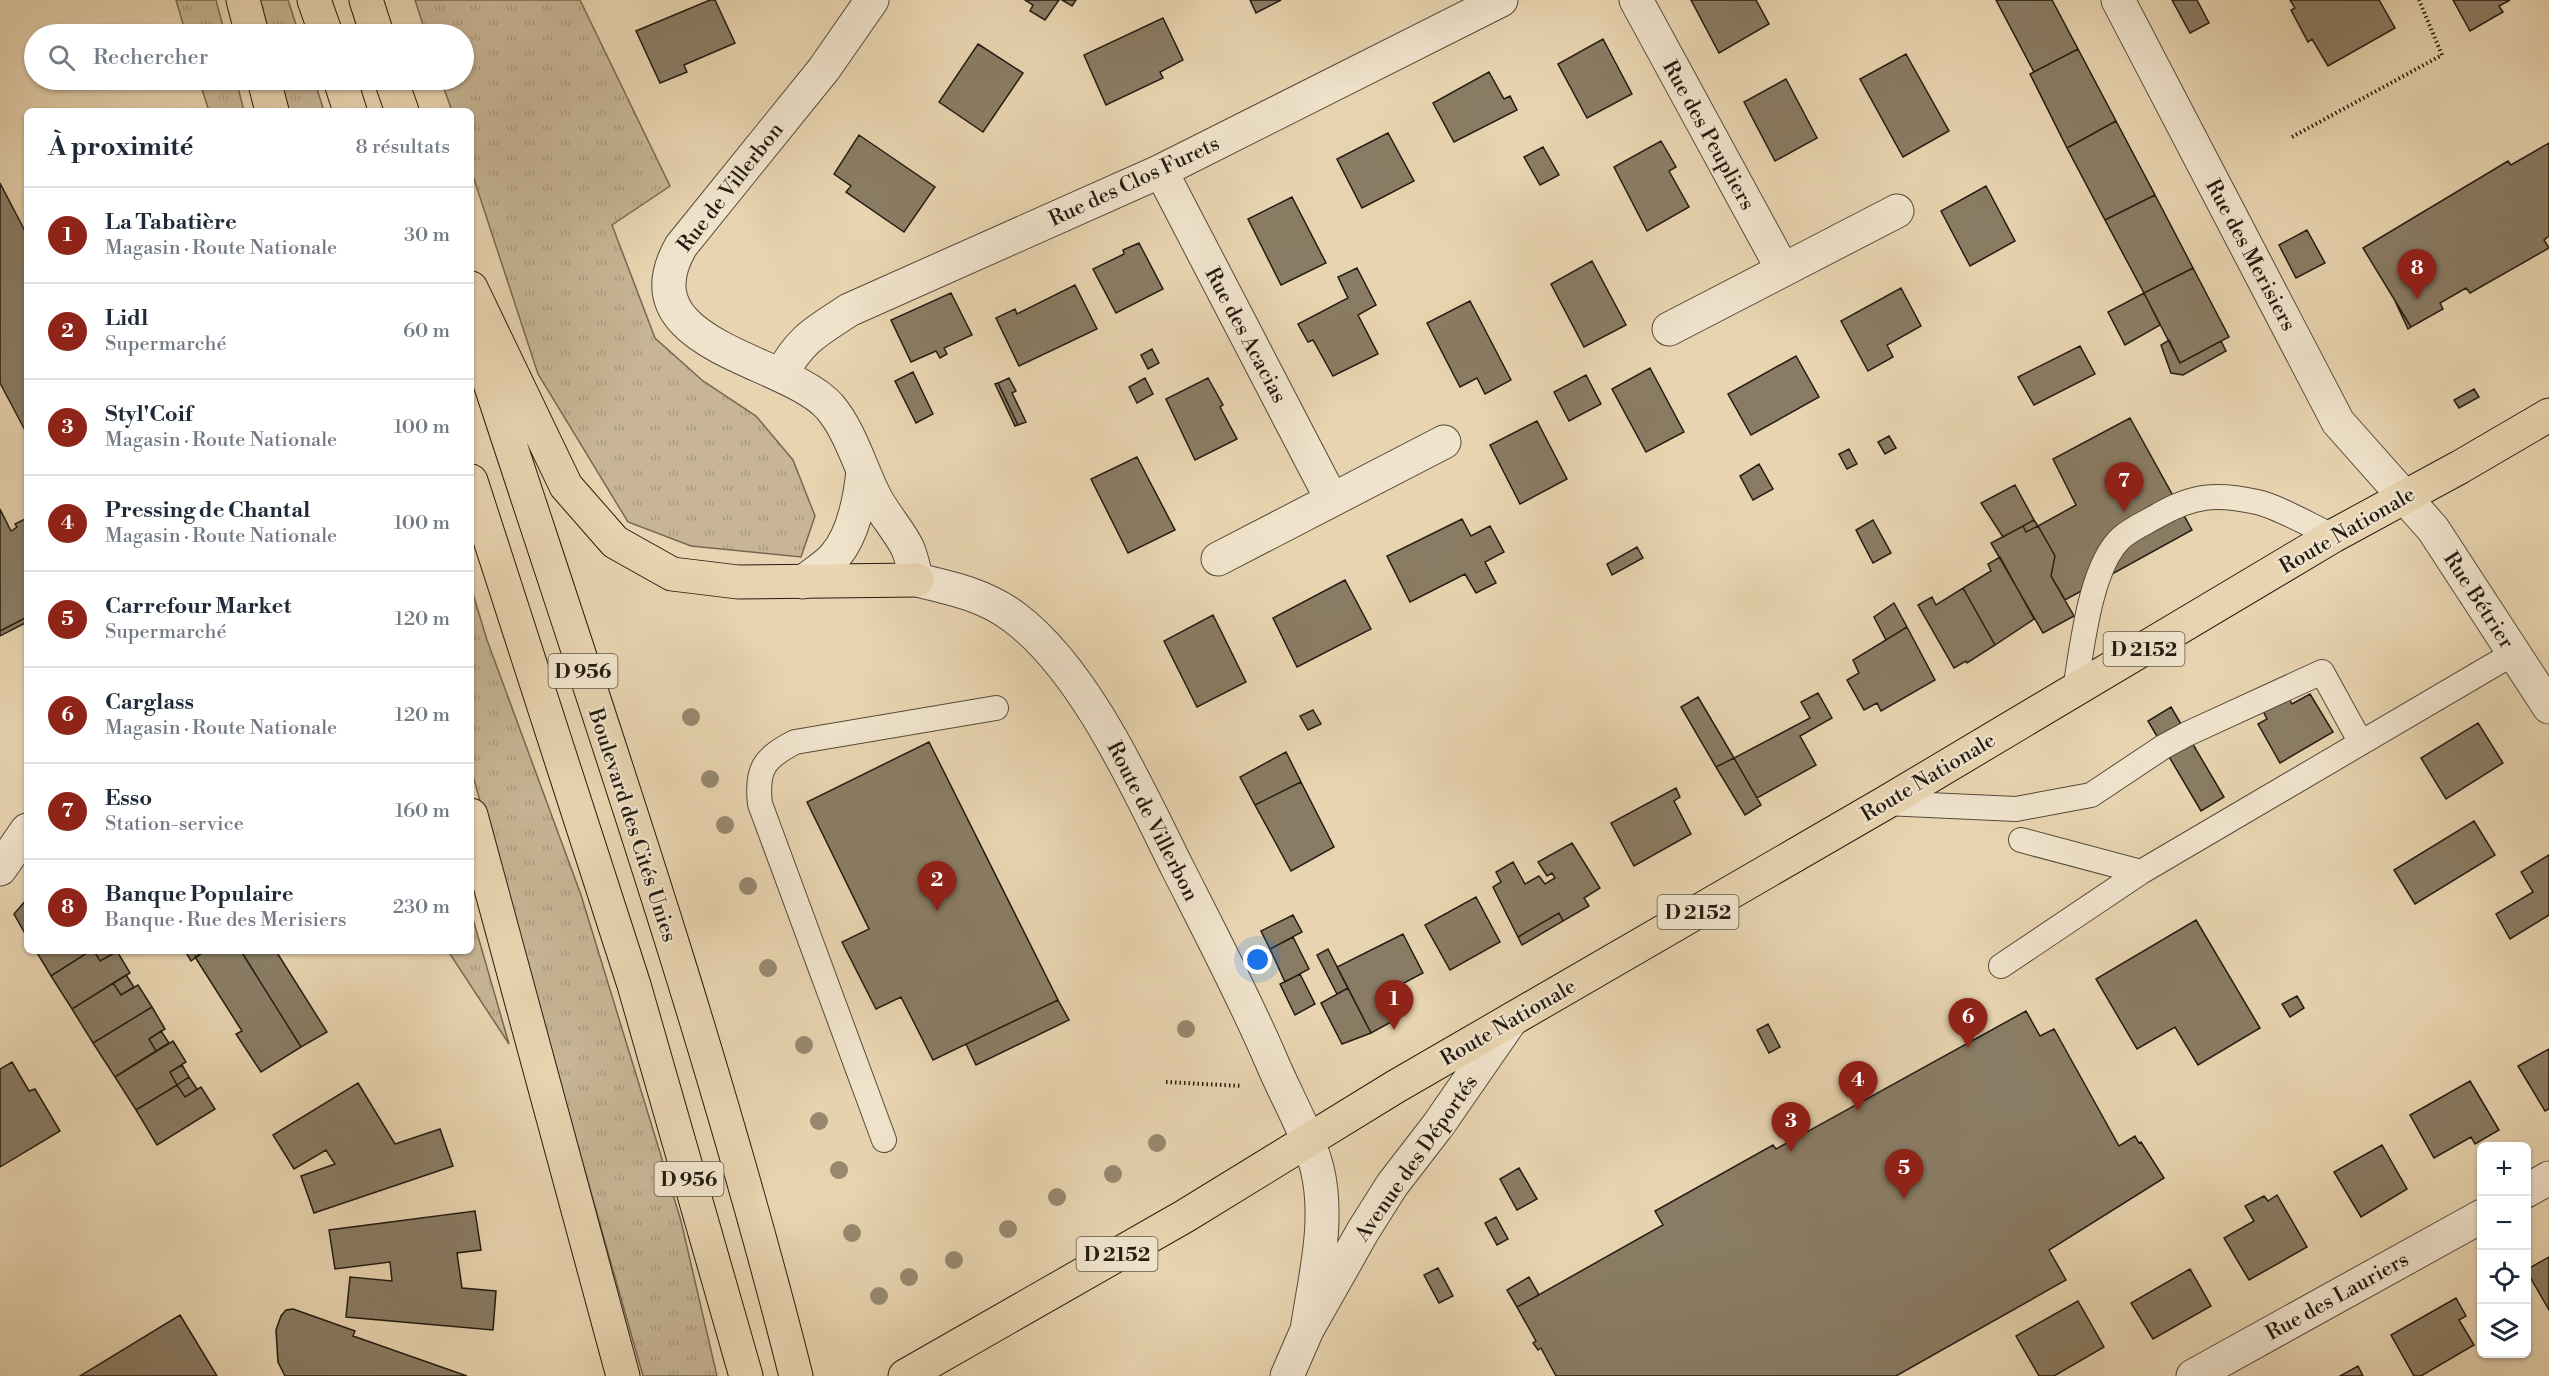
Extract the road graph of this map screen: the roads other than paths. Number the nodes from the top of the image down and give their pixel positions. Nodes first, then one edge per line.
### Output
1 (243, 0) edge
2 (314, 0) edge
3 (366, 0) edge
4 (872, 0) edge
5 (1501, 0) edge
6 (1636, 0) edge
7 (2118, 0) edge
8 (249, 24) edge
9 (322, 24) edge
10 (374, 24) edge
11 (267, 90) edge
12 (343, 90) edge
13 (395, 90) edge
14 (271, 108) edge
15 (349, 108) edge
16 (401, 108) edge
17 (1161, 171) junction
18 (1896, 211) dead end
19 (1783, 270) junction
20 (474, 294) edge
21 (1669, 328) dead end
22 (474, 334) edge
23 (782, 375) junction
24 (2549, 415) edge
25 (1444, 442) dead end
26 (863, 471) junction
27 (474, 490) edge
28 (2404, 497) junction
29 (1332, 500) junction
30 (2333, 536) junction
31 (1218, 560) dead end
32 (917, 580) junction
33 (802, 582) junction
34 (2514, 653) junction
35 (2075, 690) junction
36 (2549, 707) edge
37 (996, 708) dead end
38 (2361, 743) junction
39 (1885, 803) junction
40 (474, 826) edge
41 (24, 834) edge
42 (2021, 840) dead end
43 (0, 868) edge
44 (2141, 872) junction
45 (2001, 966) dead end
46 (1511, 1020) junction
47 (884, 1140) dead end
48 (1307, 1140) junction
49 (2549, 1178) edge
50 (2531, 1188) edge
51 (2477, 1217) edge
52 (1307, 1330) junction
53 (623, 1376) edge
54 (746, 1376) edge
55 (796, 1376) edge
56 (905, 1376) edge
57 (1287, 1376) edge
58 (2193, 1376) edge

1 - 8 main road
2 - 9 main road
3 - 10 main road
4 - 23 street, Rue de Villerbon
5 - 17 street, Rue des Clos Furets
6 - 19 street, Rue des Peupliers
7 - 28 street, Rue des Merisiers
11 - 14 main road
12 - 15 main road
13 - 16 main road
17 - 23 street, Rue des Clos Furets
17 - 29 street, Rue des Acacias
18 - 19 street
19 - 21 street
20 - 33 main road
22 - 55 main road, Boulevard des Cités Unies / D 956
23 - 26 street, Rue de Villerbon
24 - 28 main road, Route Nationale / D 2152
25 - 29 street
26 - 32 street, Rue de Villerbon
26 - 33 street
27 - 54 main road, D 956
28 - 30 main road, Route Nationale / D 2152
28 - 34 street, Rue Bétrier
29 - 31 street
30 - 35 main road, Route Nationale / D 2152
30 - 35 lane
32 - 33 main road
32 - 48 street, Route de Villerbon
34 - 36 street, Rue Bétrier
34 - 38 lane
35 - 39 main road, Route Nationale / D 2152
37 - 47 lane
38 - 39 lane
38 - 44 lane
39 - 46 main road, Route Nationale / D 2152
40 - 53 main road
41 - 43 street
42 - 44 lane
44 - 45 lane
46 - 48 main road, Route Nationale / D 2152
46 - 52 street, Avenue des Déportés
48 - 52 street, Avenue des Déportés
48 - 56 main road, D 2152
49 - 50 street
51 - 58 street, Rue des Lauriers
52 - 57 street, Avenue des Déportés

